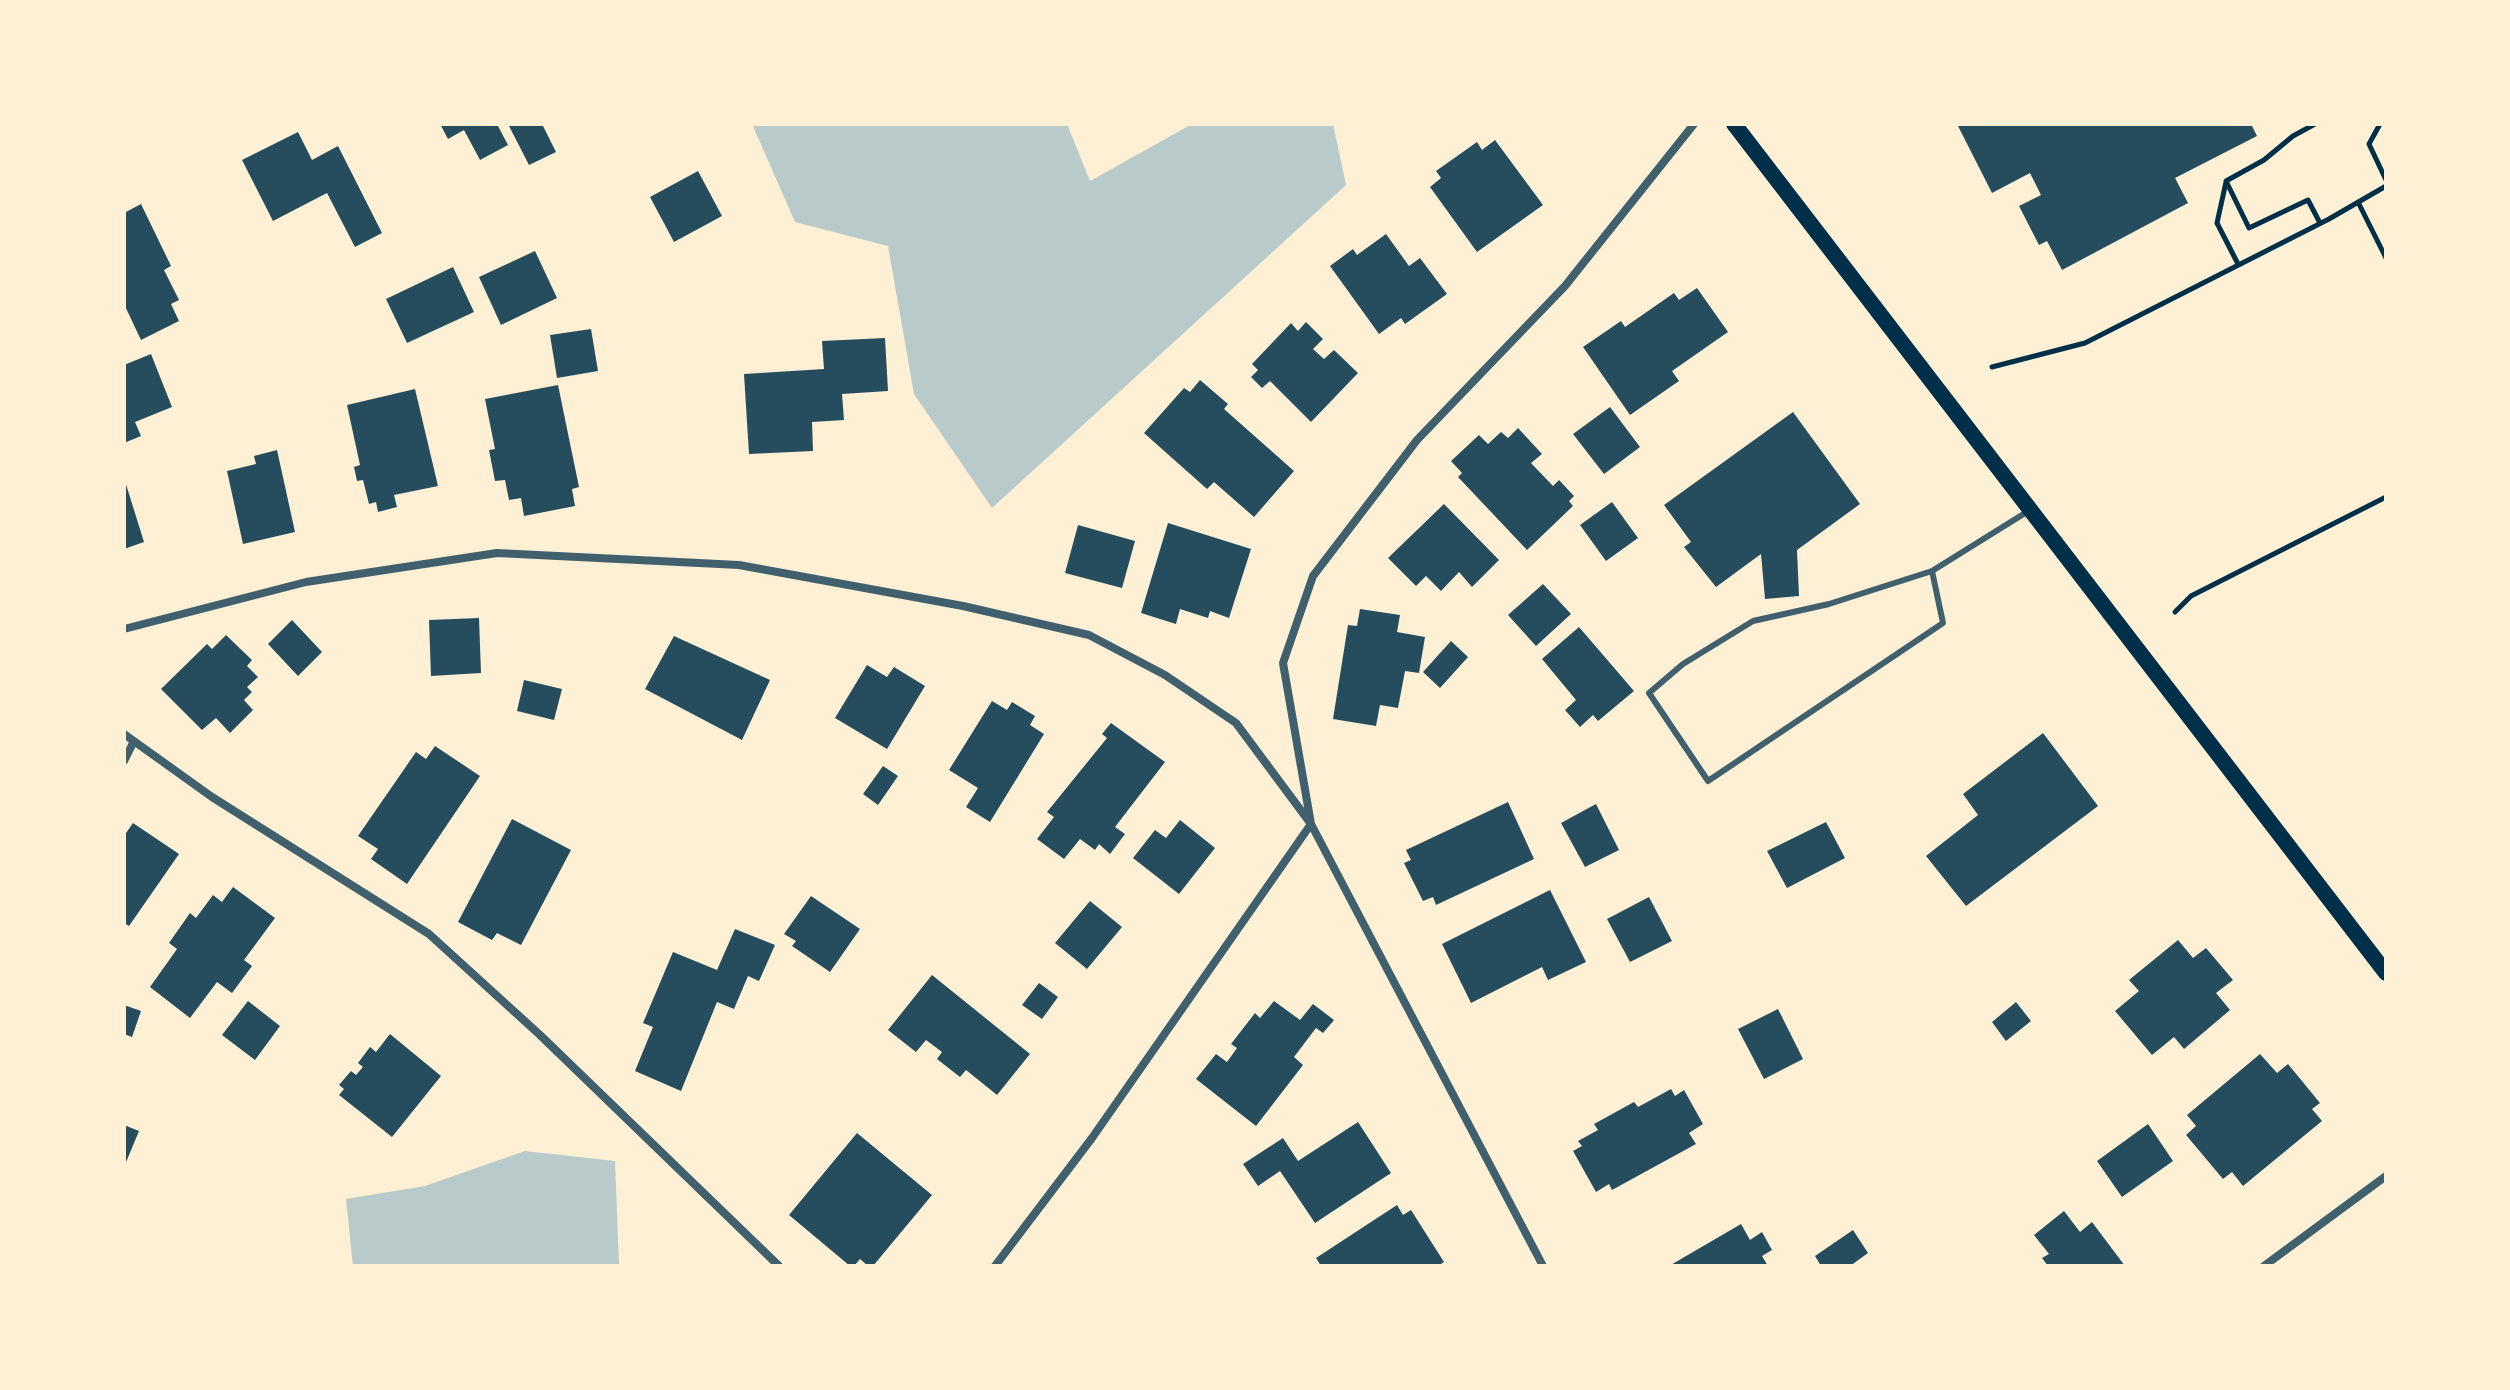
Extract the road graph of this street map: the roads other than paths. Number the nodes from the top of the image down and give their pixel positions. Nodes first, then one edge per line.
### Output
1 (1694, 124) edge
2 (1734, 124) edge
3 (2030, 510) junction
4 (1932, 571) junction
5 (124, 629) edge
6 (124, 734) edge
7 (134, 741) junction
8 (124, 761) edge
9 (1311, 824) junction
10 (2386, 973) edge
11 (2386, 1176) edge
12 (779, 1266) edge
13 (995, 1266) edge
14 (1543, 1266) edge
15 (2264, 1266) edge

1 - 9 street
2 - 3 main road
3 - 4 lane
3 - 10 main road
4 - 4 lane
5 - 9 street
6 - 7 street
7 - 8 street
7 - 12 street
9 - 13 street
9 - 14 street
11 - 15 street

